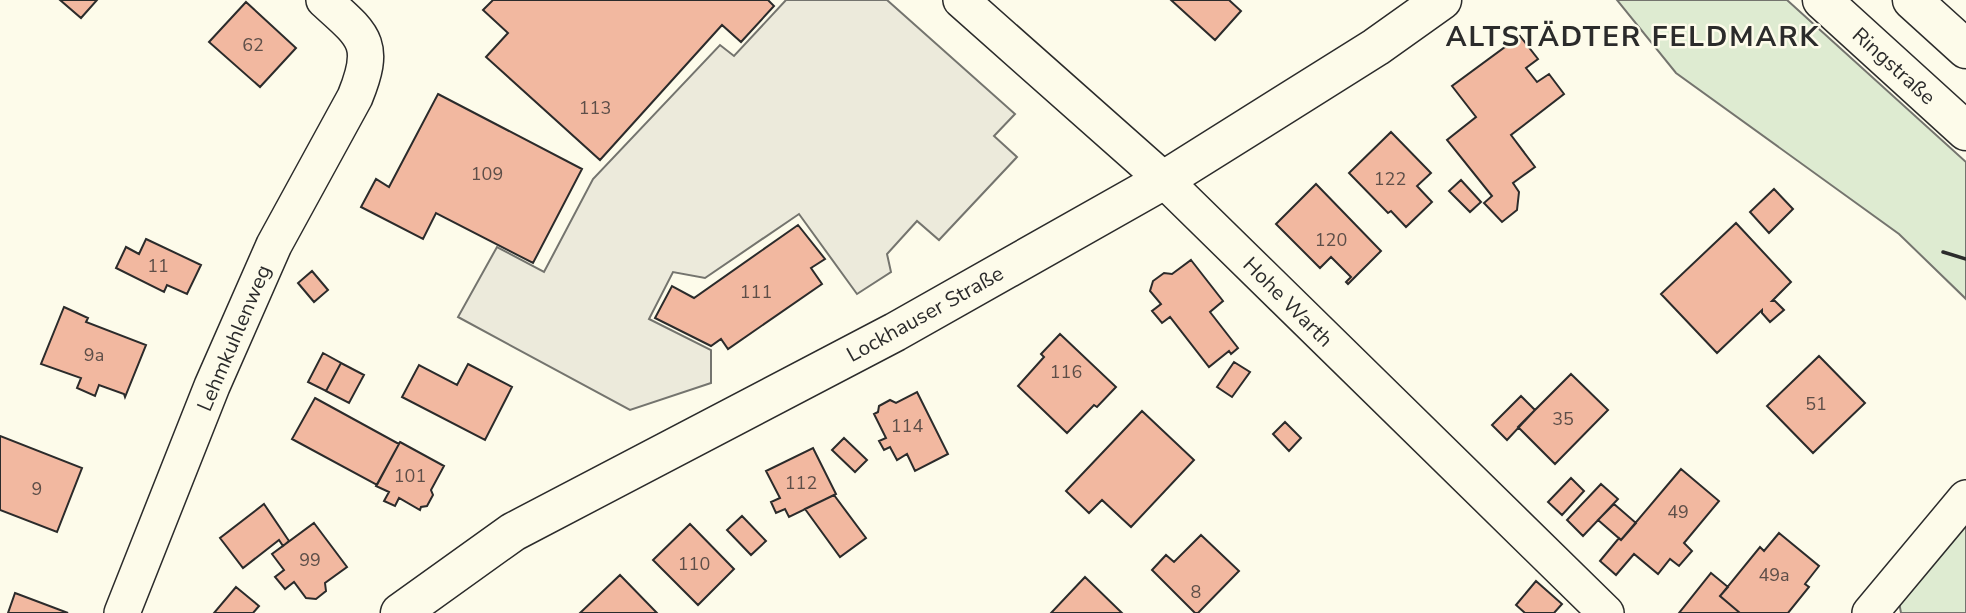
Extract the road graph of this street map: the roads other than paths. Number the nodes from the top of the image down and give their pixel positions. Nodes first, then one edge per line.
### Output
1 (324, 0) edge
2 (961, 0) edge
3 (1442, 0) edge
4 (1822, 0) edge
5 (1912, 0) edge
6 (1966, 49) edge
7 (1966, 131) edge
8 (1164, 180) junction
9 (1966, 498) edge
10 (122, 613) edge
11 (400, 613) edge
12 (1606, 613) edge
13 (1870, 613) edge

1 - 10 street, Lehmkuhlenweg
2 - 8 street, Hohe Warth
3 - 8 main road, Lockhauser Straße
4 - 7 main road, Ringstraße
5 - 6 main road
8 - 11 main road, Lockhauser Straße
8 - 12 street, Hohe Warth
9 - 13 street

